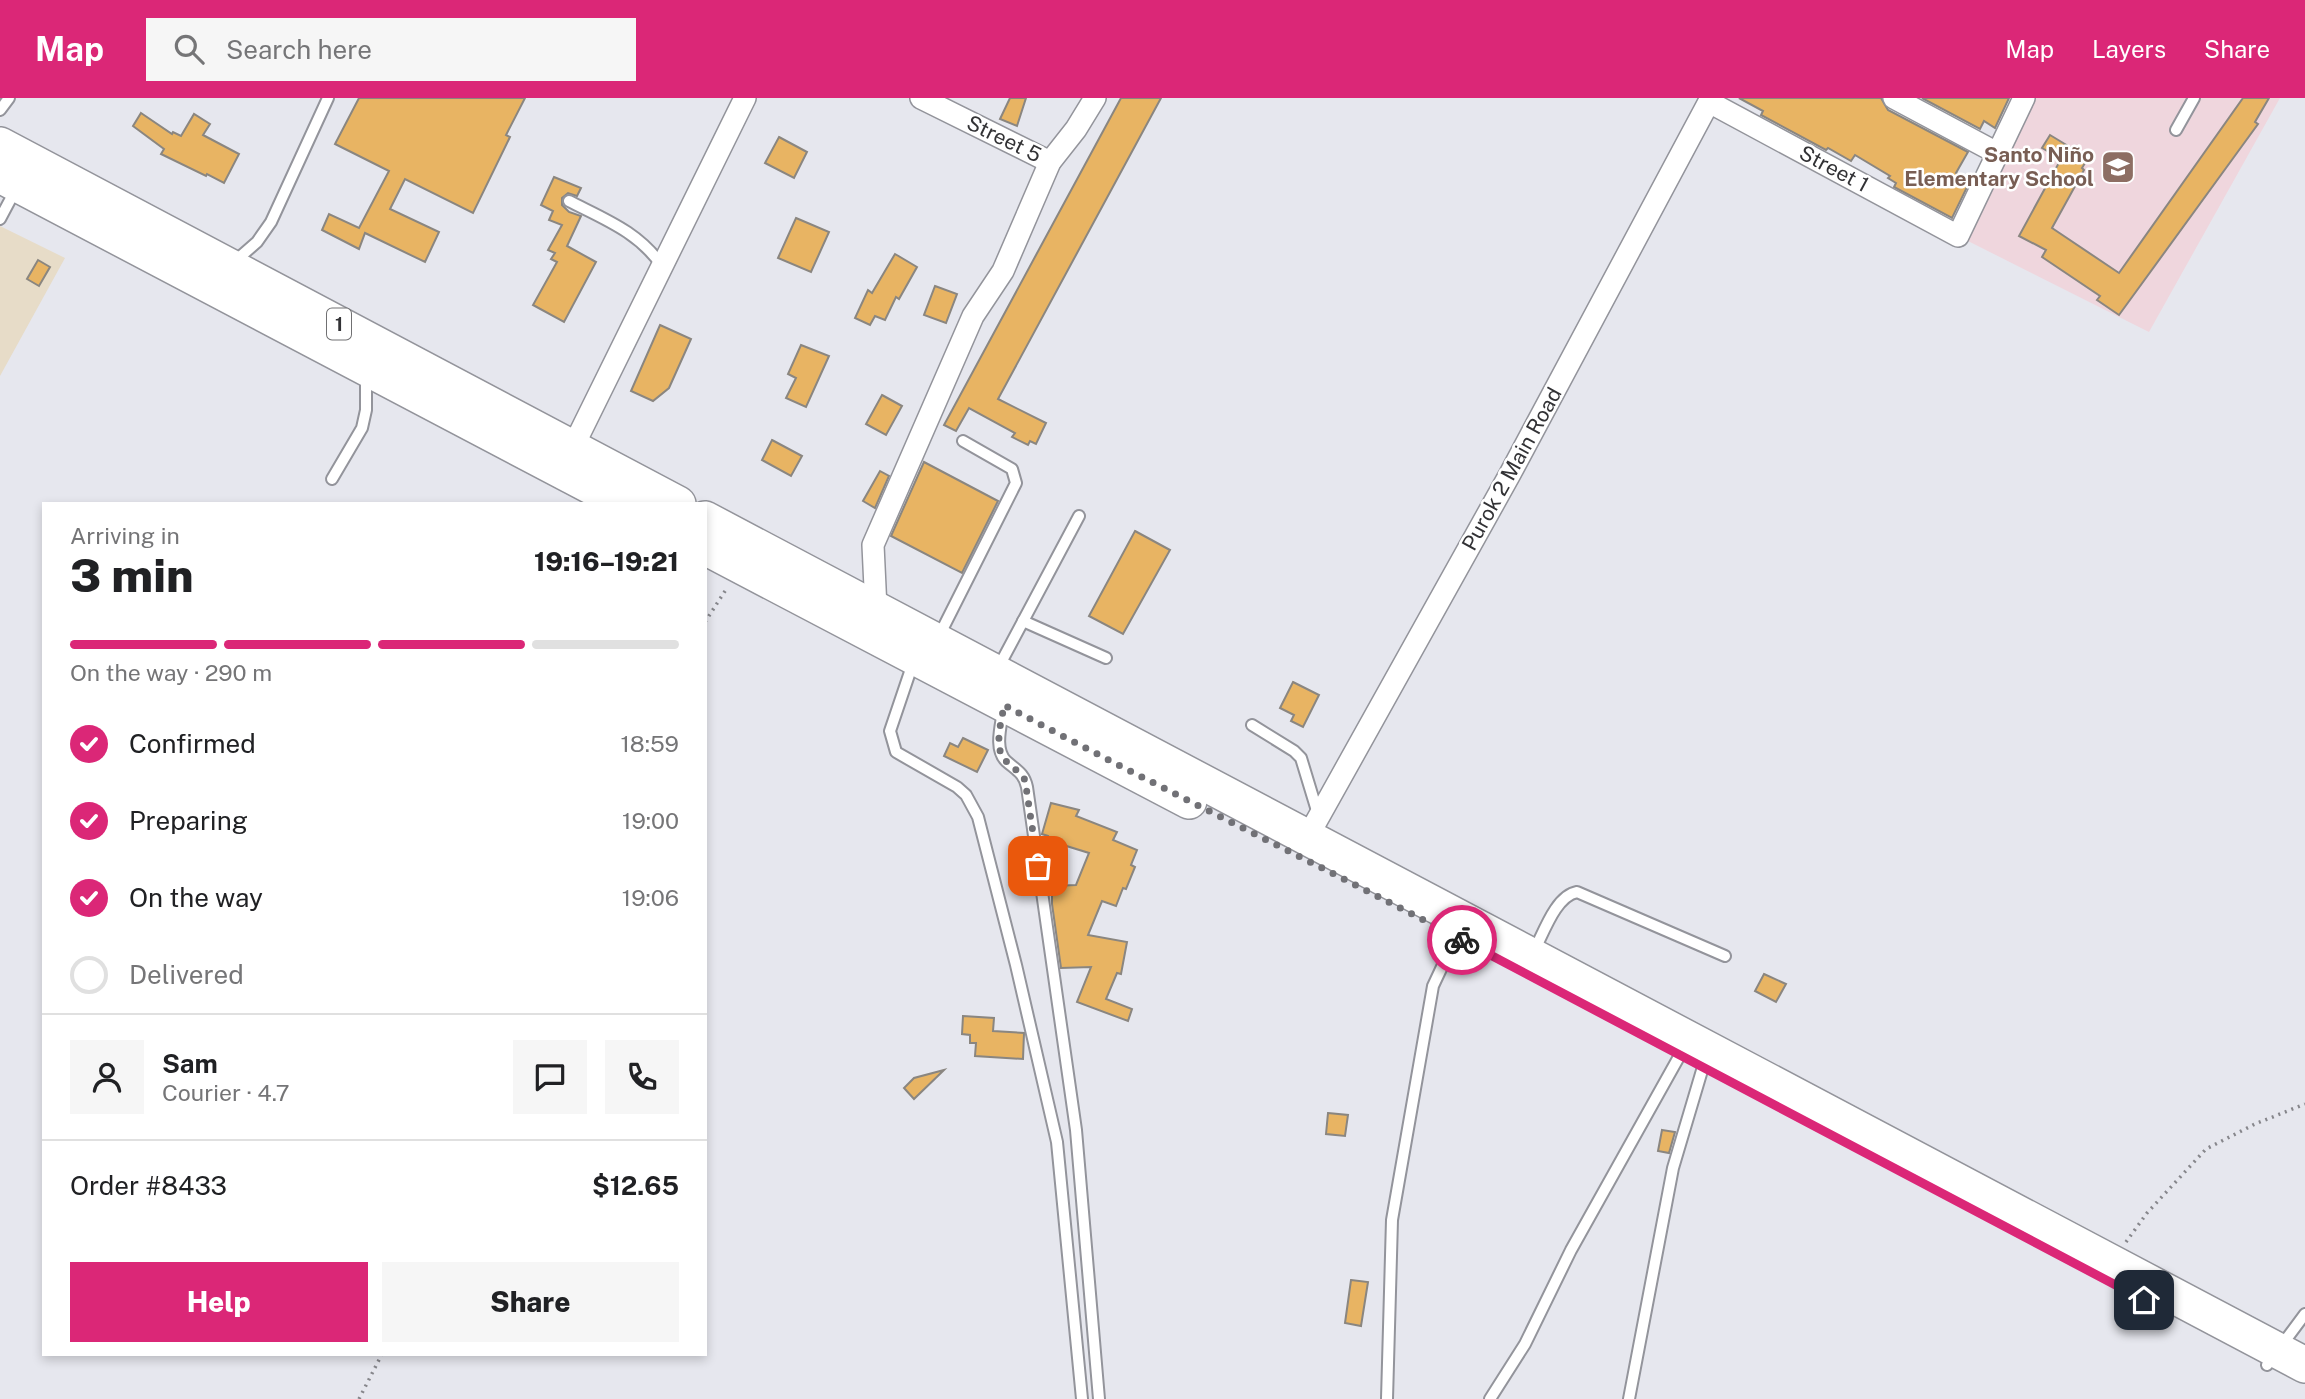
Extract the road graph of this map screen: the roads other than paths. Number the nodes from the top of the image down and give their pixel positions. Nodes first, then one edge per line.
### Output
1 (9, 98) edge
2 (328, 98) edge
3 (745, 98) edge
4 (921, 98) edge
5 (1095, 98) edge
6 (1894, 98) edge
7 (2024, 98) edge
8 (2194, 98) edge
9 (1710, 100) edge
10 (0, 110) edge
11 (2176, 131) dead end
12 (1997, 153) junction
13 (1050, 162) junction
14 (10, 169) edge
15 (569, 201) dead end
16 (0, 219) edge
17 (230, 266) junction
18 (662, 266) junction
19 (367, 368) junction
20 (963, 441) dead end
21 (567, 460) junction
22 (332, 479) dead end
23 (622, 502) edge
24 (673, 502) edge
25 (1079, 516) dead end
26 (707, 520) edge
27 (707, 548) edge
28 (876, 609) junction
29 (1023, 621) junction
30 (925, 645) junction
31 (1106, 658) dead end
32 (1000, 689) junction
33 (1252, 725) dead end
34 (1313, 827) junction
35 (1456, 937) junction
36 (1531, 956) junction
37 (1725, 956) dead end
38 (1692, 1061) junction
39 (2305, 1314) edge
40 (2283, 1360) edge
41 (2305, 1385) edge
42 (1082, 1399) edge
43 (1098, 1399) edge
44 (1387, 1399) edge
45 (1490, 1399) edge
46 (1629, 1399) edge

1 - 10 lane
2 - 17 lane
3 - 18 street
4 - 13 street, Street 5
5 - 13 street
6 - 12 street
7 - 12 street
8 - 11 lane
9 - 12 street, Street 1
9 - 34 street, Purok 2 Main Road
13 - 28 street
14 - 16 lane
14 - 17 highway, 1
14 - 19 highway, 1
15 - 18 lane
17 - 21 highway, 1
18 - 21 street
19 - 21 highway, 1
19 - 22 lane
20 - 30 lane
21 - 23 highway, 1
21 - 24 highway, 1
25 - 29 lane
26 - 28 highway
27 - 30 highway
28 - 30 highway
29 - 31 lane
29 - 32 lane
30 - 32 highway
30 - 42 lane
32 - 34 highway
32 - 35 highway
32 - 43 lane
33 - 34 lane
34 - 36 highway
35 - 38 highway
35 - 44 lane
36 - 37 lane
36 - 40 highway
38 - 40 highway
38 - 45 lane
38 - 46 lane
39 - 40 lane
40 - 41 highway

